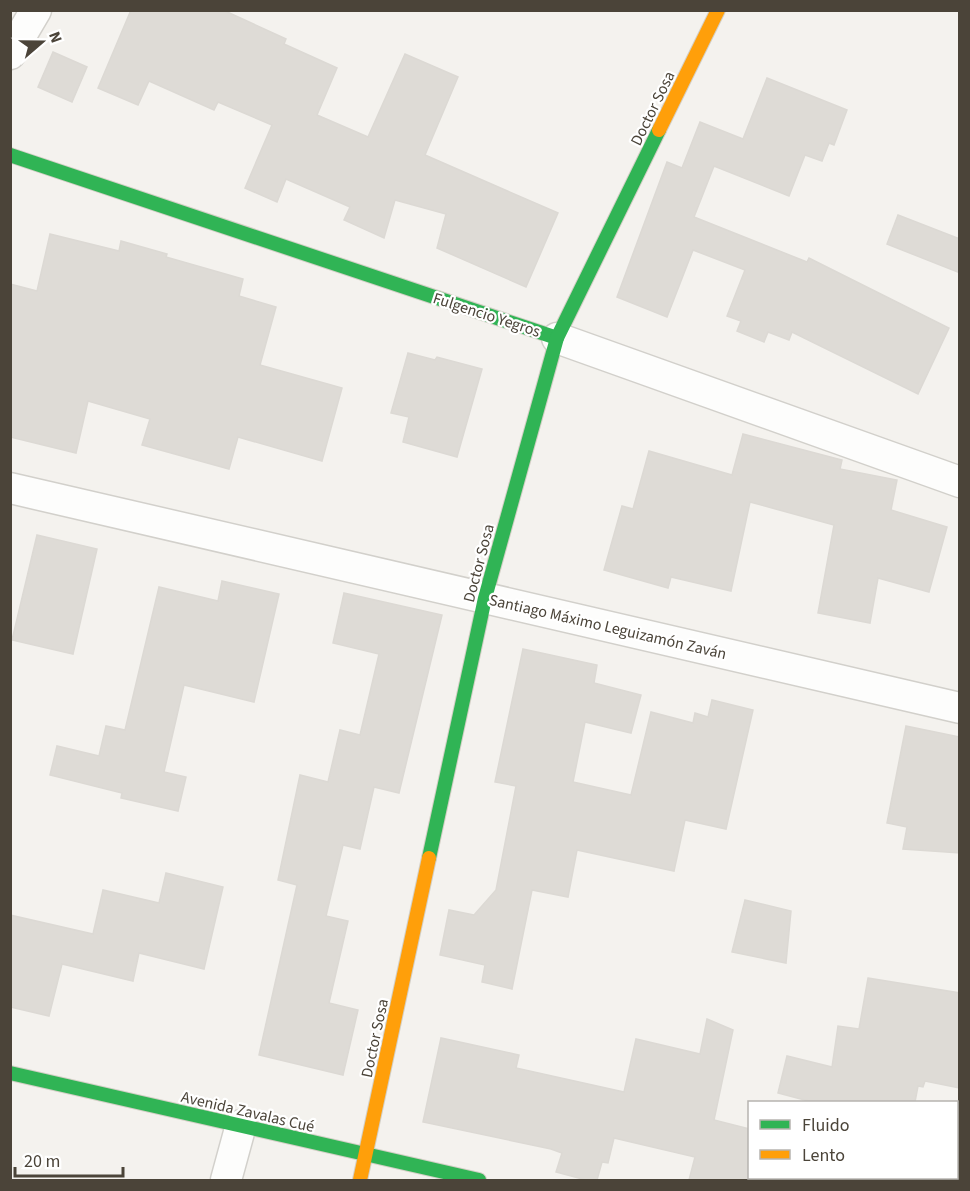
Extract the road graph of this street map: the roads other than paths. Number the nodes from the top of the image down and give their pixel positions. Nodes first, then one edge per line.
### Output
1 (36, 10) edge
2 (718, 10) edge
3 (10, 54) edge
4 (10, 155) edge
5 (557, 338) junction
6 (960, 482) edge
7 (10, 488) edge
8 (486, 598) junction
9 (960, 708) edge
10 (10, 1073) edge
11 (241, 1125) junction
12 (366, 1156) junction
13 (226, 1180) edge
14 (360, 1180) edge
15 (479, 1180) edge

1 - 3 street
2 - 5 street, Doctor Sosa
4 - 5 street, Fulgencio Yegros
5 - 6 street, Fulgencio Yegros
5 - 8 street, Doctor Sosa
7 - 8 street, Santiago Máximo Leguizamón Zaván
8 - 9 street, Santiago Máximo Leguizamón Zaván
8 - 12 street, Doctor Sosa
10 - 11 street, Avenida Zavalas Cué
11 - 12 street, Avenida Zavalas Cué
11 - 13 street
12 - 14 street, Doctor Sosa
12 - 15 street, Avenida Zavalas Cué

